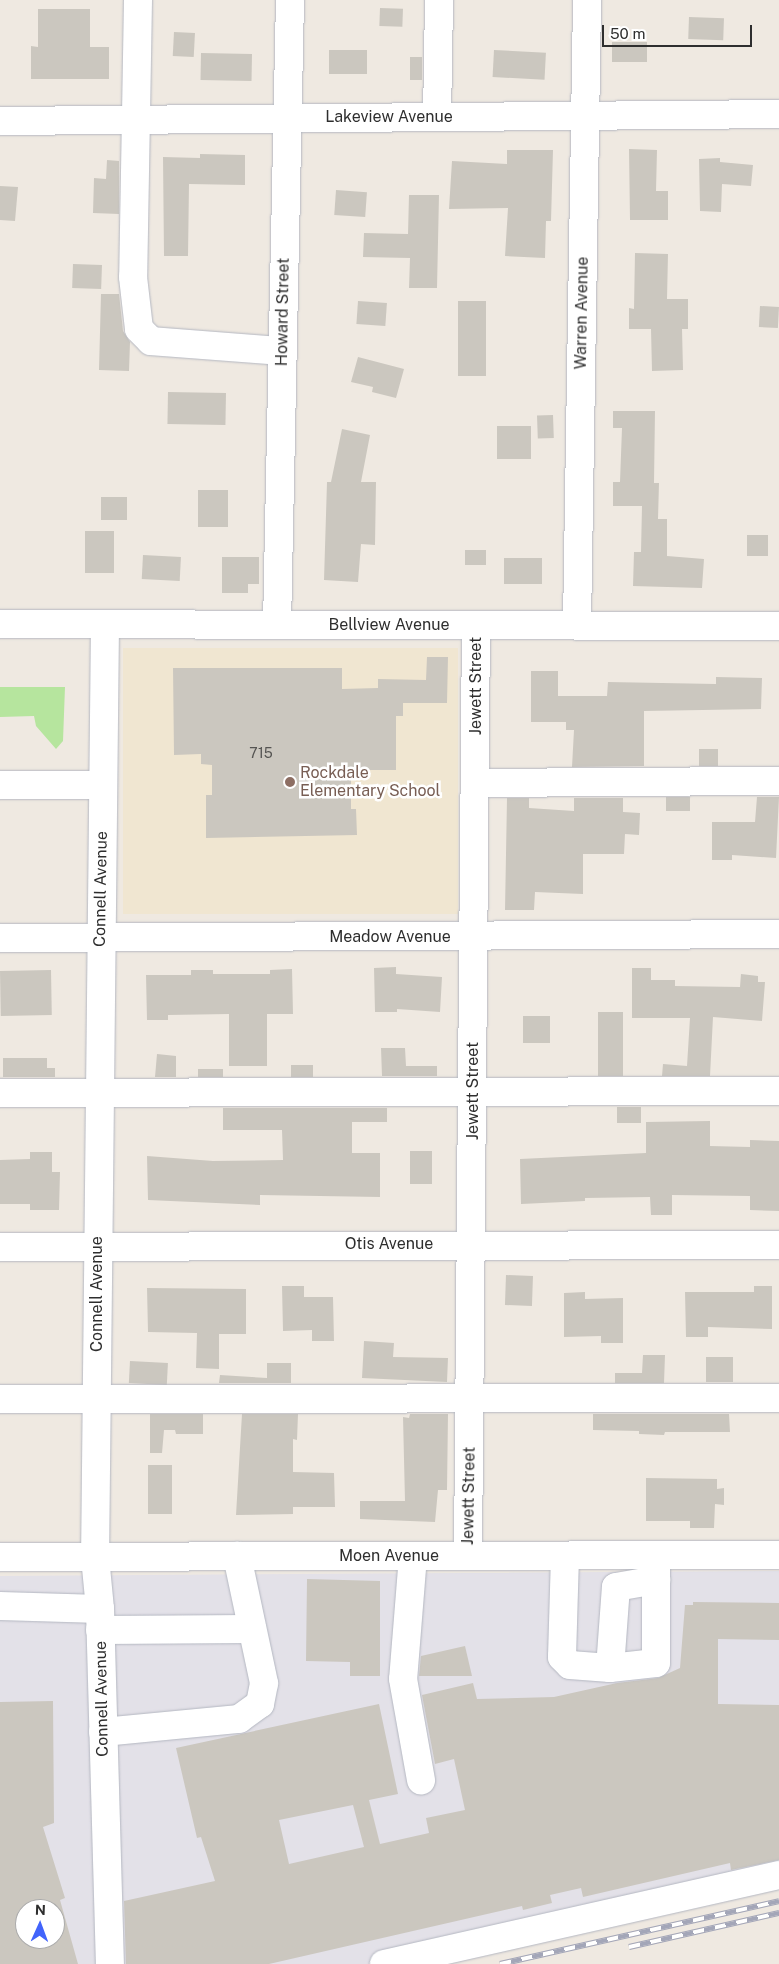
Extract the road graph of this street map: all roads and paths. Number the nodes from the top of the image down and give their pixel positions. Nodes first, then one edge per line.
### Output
1 (138, 0) edge
2 (290, 0) edge
3 (439, 0) edge
4 (587, 0) edge
5 (779, 114) edge
6 (437, 116) junction
7 (585, 116) junction
8 (286, 117) junction
9 (136, 119) junction
10 (0, 121) edge
11 (282, 352) junction
12 (0, 624) edge
13 (105, 624) junction
14 (277, 625) junction
15 (476, 625) junction
16 (577, 625) junction
17 (779, 626) edge
18 (779, 780) edge
19 (476, 783) junction
20 (102, 785) junction
21 (0, 786) edge
22 (779, 934) edge
23 (473, 936) junction
24 (0, 938) edge
25 (100, 938) junction
26 (779, 1091) edge
27 (473, 1092) junction
28 (0, 1093) edge
29 (98, 1093) junction
30 (472, 1243) junction
31 (779, 1245) edge
32 (97, 1246) junction
33 (0, 1247) edge
34 (471, 1396) junction
35 (779, 1398) edge
36 (0, 1399) edge
37 (96, 1399) junction
38 (238, 1556) junction
39 (413, 1556) junction
40 (468, 1556) junction
41 (565, 1556) junction
42 (779, 1556) edge
43 (0, 1557) edge
44 (95, 1557) junction
45 (656, 1568) junction
46 (0, 1606) edge
47 (100, 1619) junction
48 (252, 1629) junction
49 (610, 1668) junction
50 (103, 1732) junction
51 (421, 1780) dead end
52 (779, 1875) edge
53 (110, 1964) edge
54 (384, 1964) edge

1 - 9 street
2 - 8 street, Howard Street
3 - 6 street
4 - 7 street, Warren Avenue
5 - 7 street, Lakeview Avenue
6 - 7 street, Lakeview Avenue
6 - 8 street, Lakeview Avenue
7 - 16 street, Warren Avenue
8 - 9 street, Lakeview Avenue
8 - 11 street, Howard Street
9 - 10 street, Lakeview Avenue
9 - 11 street
11 - 14 street, Howard Street
12 - 13 street, Bellview Avenue
13 - 14 street, Bellview Avenue
13 - 20 street, Connell Avenue
14 - 15 street, Bellview Avenue
15 - 16 street, Bellview Avenue
15 - 19 street, Jewett Street
16 - 17 street, Bellview Avenue
18 - 19 street
19 - 23 street, Jewett Street
20 - 21 street
20 - 25 street, Connell Avenue
22 - 23 street, Meadow Avenue
23 - 25 street, Meadow Avenue
23 - 27 street, Jewett Street
24 - 25 street, Meadow Avenue
25 - 29 street, Connell Avenue
26 - 27 street
27 - 29 street
27 - 30 street, Jewett Street
28 - 29 street
29 - 32 street, Connell Avenue
30 - 31 street, Otis Avenue
30 - 32 street, Otis Avenue
30 - 34 street, Jewett Street
32 - 33 street, Otis Avenue
32 - 37 street, Connell Avenue
34 - 35 street
34 - 37 street
34 - 40 street, Jewett Street
36 - 37 street
37 - 44 street, Connell Avenue
38 - 39 street, Moen Avenue
38 - 44 street, Moen Avenue
38 - 48 street
39 - 40 street, Moen Avenue
39 - 51 street
40 - 41 street, Moen Avenue
41 - 45 street, Moen Avenue
41 - 49 street
42 - 45 street, Moen Avenue
43 - 44 street, Moen Avenue
44 - 47 street, Connell Avenue
45 - 49 street
45 - 49 street
46 - 47 street
47 - 48 street
47 - 50 street, Connell Avenue
48 - 50 street
50 - 53 street, Connell Avenue
52 - 54 street

